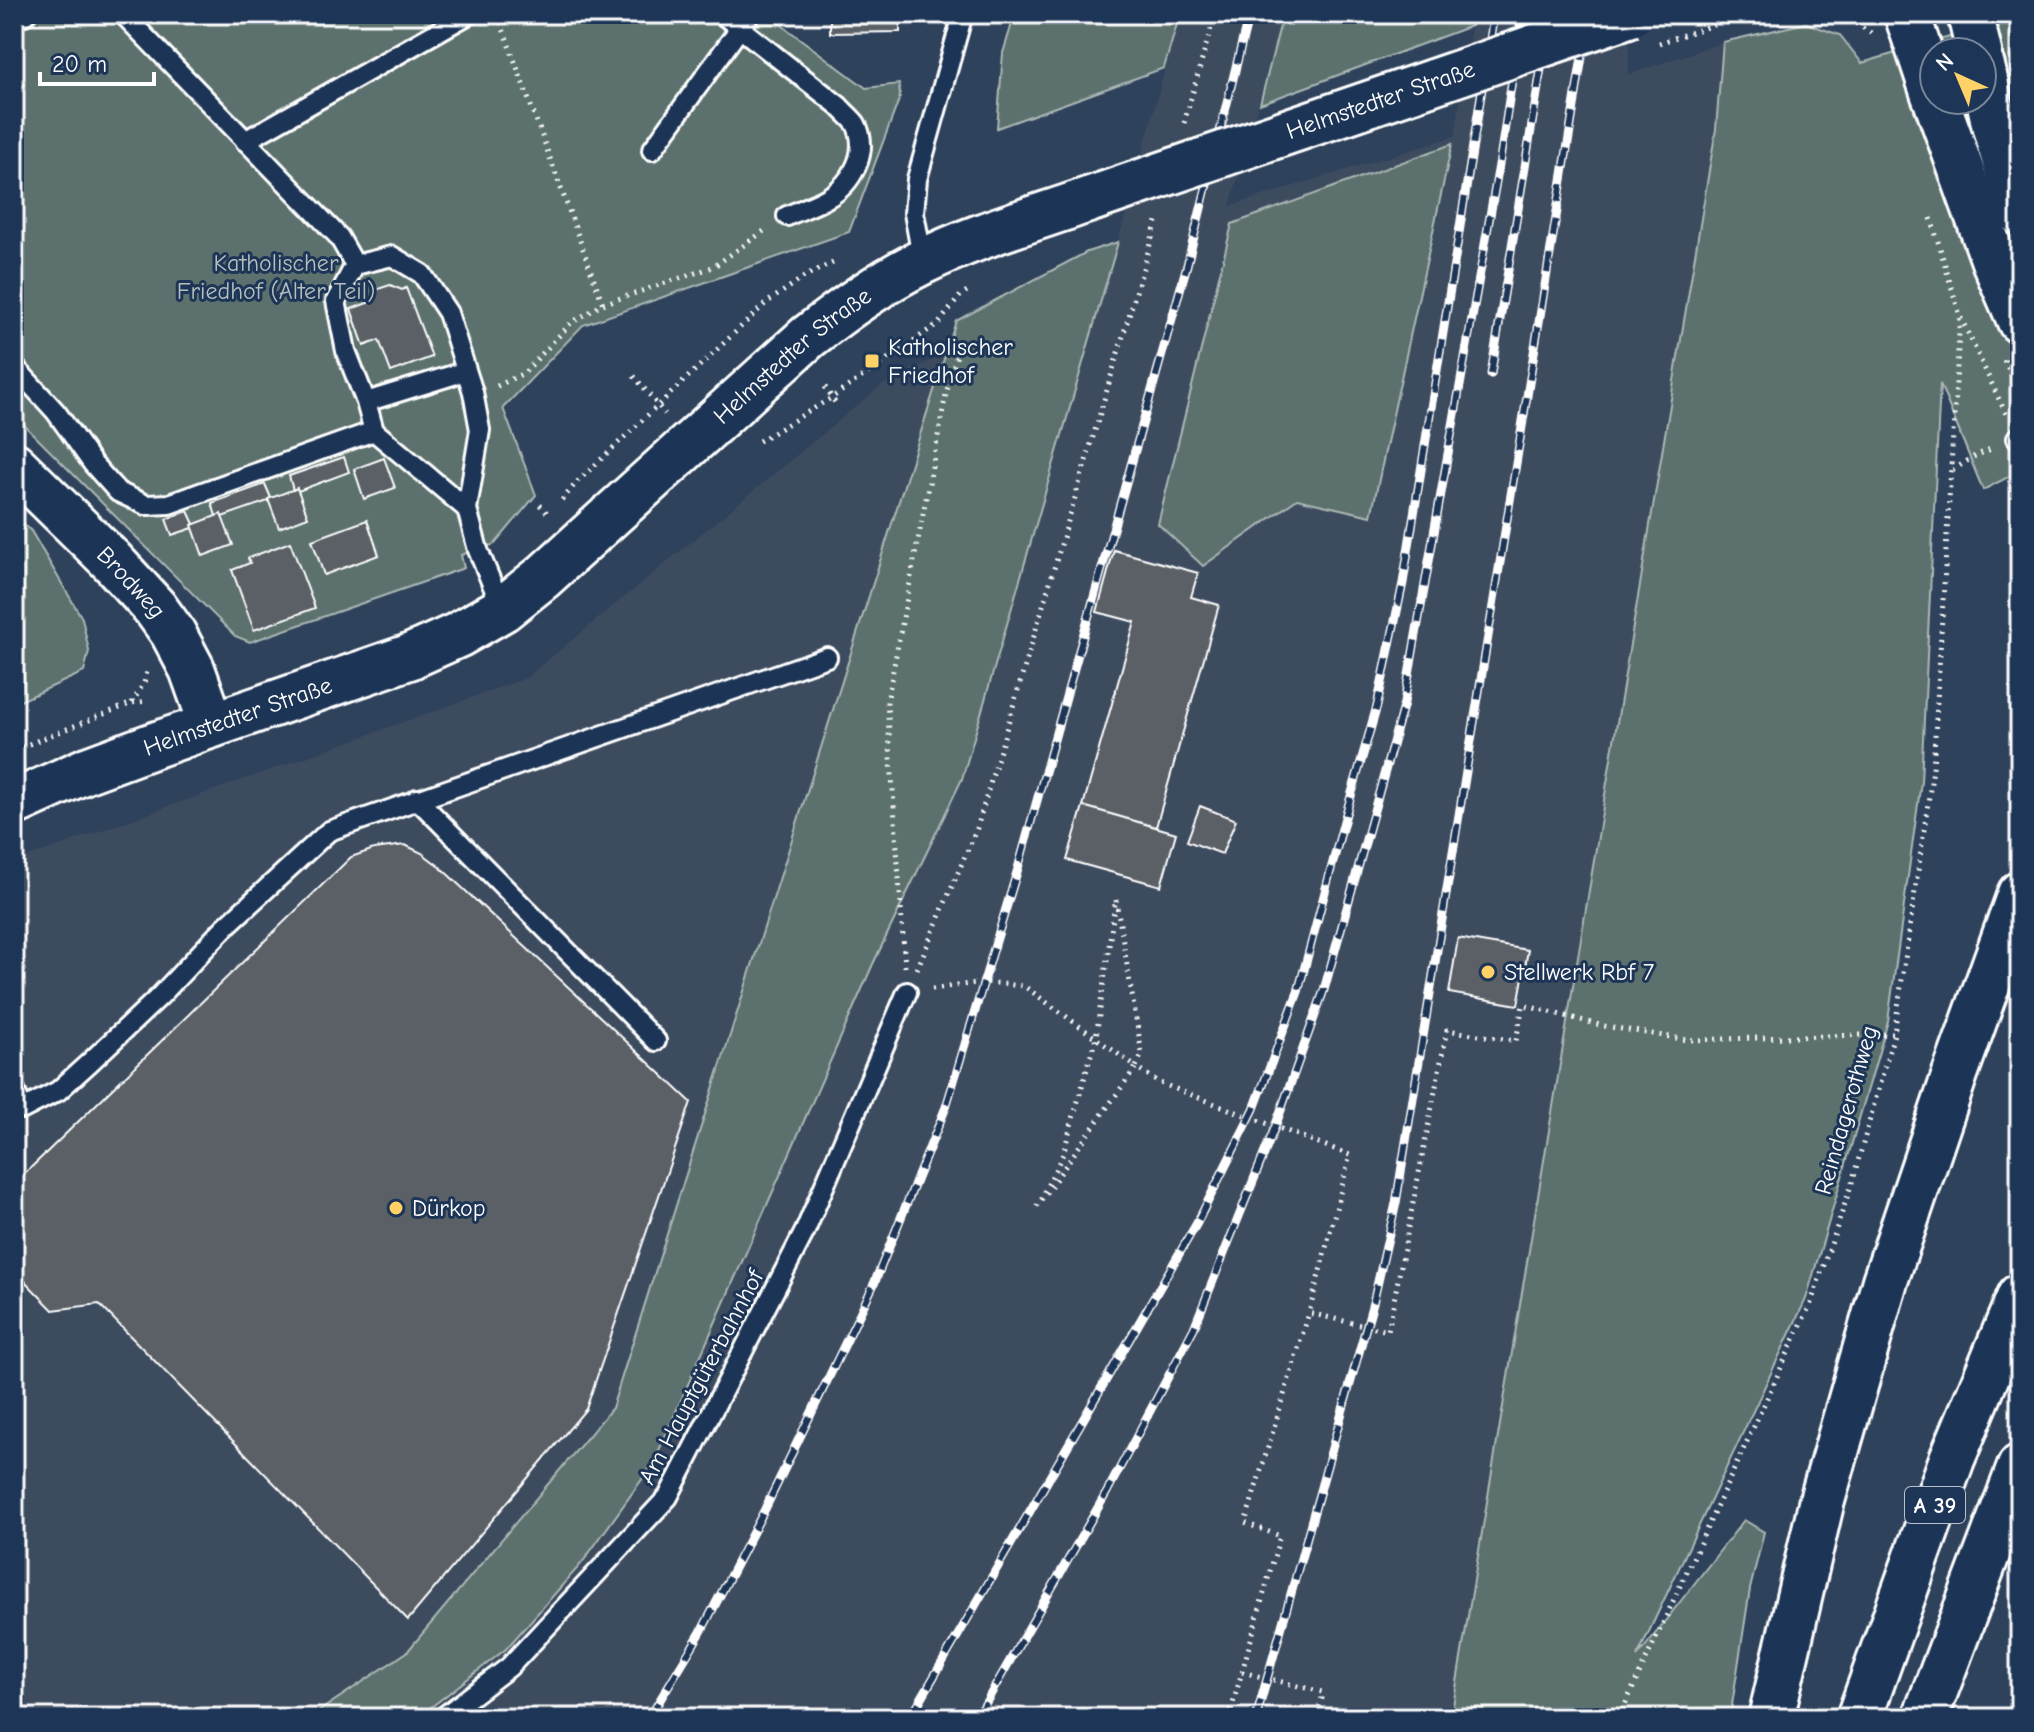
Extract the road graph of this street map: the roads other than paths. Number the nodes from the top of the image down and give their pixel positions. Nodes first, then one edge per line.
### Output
1 (26, 14) edge
2 (123, 14) edge
3 (469, 14) edge
4 (722, 14) edge
5 (963, 14) edge
6 (1631, 14) edge
7 (1970, 14) edge
8 (14, 21) edge
9 (744, 21) edge
10 (1892, 26) edge
11 (1975, 36) edge
12 (1918, 69) edge
13 (1942, 116) edge
14 (1992, 116) edge
15 (245, 141) junction
16 (652, 150) dead end
17 (2020, 212) edge
18 (787, 216) road end
19 (923, 262) junction
20 (355, 265) junction
21 (2020, 321) edge
22 (14, 366) edge
23 (466, 371) junction
24 (366, 402) junction
25 (374, 431) junction
26 (14, 465) edge
27 (467, 509) junction
28 (503, 609) junction
29 (827, 657) dead end
30 (212, 725) junction
31 (417, 799) junction
32 (14, 803) edge
33 (2020, 894) edge
34 (907, 992) road end
35 (656, 1041) dead end
36 (14, 1089) edge
37 (19, 1107) edge
38 (2020, 1296) edge
39 (2020, 1467) edge
40 (442, 1718) edge
41 (1771, 1718) edge
42 (1859, 1718) edge
43 (1925, 1718) edge

1 - 8 lane
2 - 15 lane
3 - 15 lane
4 - 9 lane
5 - 19 lane
6 - 19 main road, Helmstedter Straße, bridge
7 - 11 main road
9 - 16 lane
9 - 18 lane
10 - 12 main road
13 - 21 main road
14 - 17 main road
15 - 20 lane
19 - 28 main road, Helmstedter Straße
20 - 23 lane
20 - 24 lane
22 - 25 lane
23 - 24 lane
23 - 27 lane
24 - 25 lane
25 - 27 lane
26 - 30 main road, Brodweg
27 - 28 lane
28 - 30 main road, Helmstedter Straße
29 - 31 lane
30 - 32 main road, Helmstedter Straße
31 - 35 lane
31 - 37 lane
33 - 41 main road
34 - 40 lane, Am Hauptgüterbahnhof
36 - 37 lane
38 - 42 main road, A 39
39 - 43 main road, A 39

